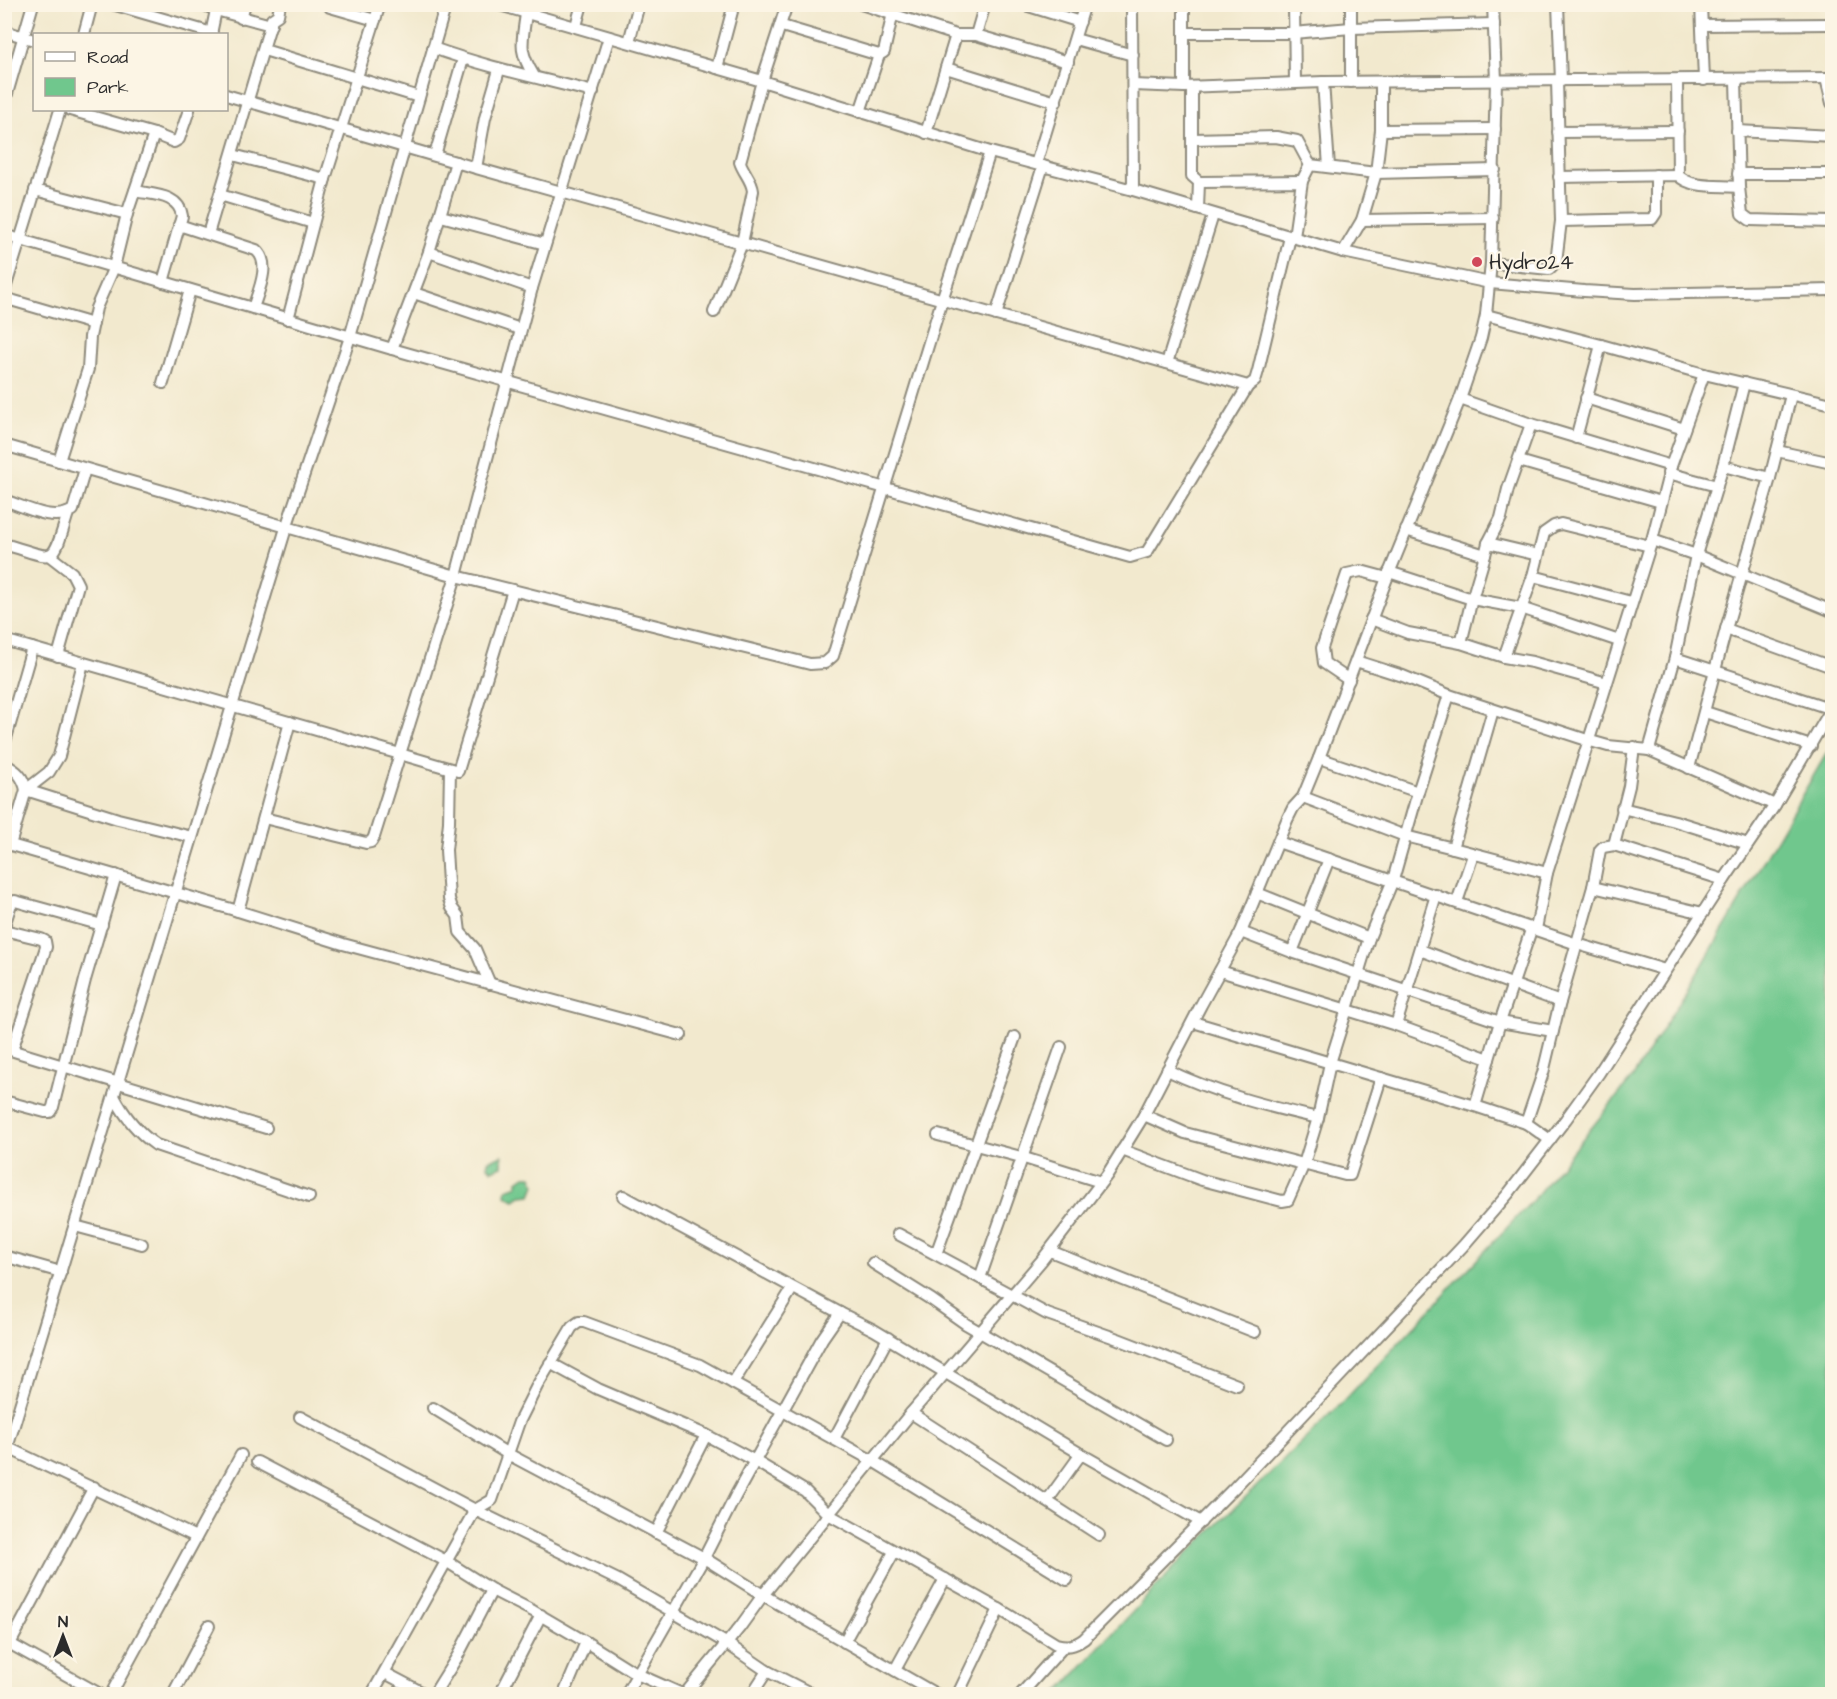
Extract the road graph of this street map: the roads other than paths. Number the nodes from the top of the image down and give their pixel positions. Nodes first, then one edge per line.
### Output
1 (33, 4) edge
2 (93, 4) edge
3 (112, 4) edge
4 (202, 4) edge
5 (245, 4) edge
6 (280, 4) edge
7 (380, 4) edge
8 (446, 4) edge
9 (496, 4) edge
10 (582, 4) edge
11 (639, 4) edge
12 (734, 4) edge
13 (787, 4) edge
14 (861, 4) edge
15 (985, 4) edge
16 (1022, 4) edge
17 (1085, 4) edge
18 (1132, 4) edge
19 (1184, 4) edge
20 (1294, 4) edge
21 (1351, 4) edge
22 (1493, 4) edge
23 (1558, 4) edge
24 (1701, 4) edge
25 (330, 7) dead end
26 (893, 9) edge
27 (216, 10) junction
28 (526, 14) junction
29 (241, 18) junction
30 (375, 20) junction
31 (1080, 22) junction
32 (1494, 24) junction
33 (1833, 24) edge
34 (271, 25) junction
35 (1702, 25) junction
36 (782, 26) junction
37 (576, 27) junction
38 (1351, 28) junction
39 (4, 31) edge
40 (84, 33) edge
41 (208, 33) edge
42 (211, 33) edge
43 (1184, 33) junction
44 (1293, 33) junction
45 (956, 35) junction
46 (976, 35) junction
47 (609, 37) junction
48 (29, 38) edge
49 (1075, 39) junction
50 (628, 42) junction
51 (433, 48) junction
52 (264, 50) junction
53 (879, 55) junction
54 (1133, 55) junction
55 (463, 59) junction
56 (1068, 62) junction
57 (717, 68) junction
58 (946, 68) junction
59 (499, 70) junction
60 (534, 76) junction
61 (1829, 78) edge
62 (358, 79) junction
63 (1677, 80) junction
64 (1704, 80) junction
65 (1736, 80) junction
66 (762, 81) junction
67 (1496, 81) junction
68 (1559, 81) junction
69 (1295, 82) junction
70 (1323, 82) junction
71 (1351, 82) junction
72 (1381, 83) junction
73 (1133, 85) junction
74 (1188, 87) junction
75 (593, 92) junction
76 (228, 96) edge
77 (419, 97) junction
78 (249, 102) junction
79 (1056, 102) junction
80 (1833, 103) edge
81 (4, 104) edge
82 (60, 111) edge
83 (78, 111) edge
84 (189, 111) edge
85 (860, 112) junction
86 (108, 115) edge
87 (341, 128) junction
88 (1495, 129) junction
89 (1381, 130) junction
90 (1677, 131) junction
91 (1737, 131) junction
92 (1558, 132) junction
93 (926, 133) junction
94 (154, 134) junction
95 (1833, 135) edge
96 (1193, 139) junction
97 (404, 146) junction
98 (990, 153) junction
99 (233, 155) junction
100 (435, 155) junction
101 (456, 162) junction
102 (1040, 165) junction
103 (1310, 165) junction
104 (1329, 167) junction
105 (476, 168) junction
106 (1495, 170) junction
107 (1376, 173) junction
108 (1738, 174) junction
109 (1833, 174) edge
110 (1656, 175) junction
111 (1678, 175) junction
112 (1559, 177) junction
113 (325, 179) junction
114 (1302, 181) junction
115 (1199, 182) junction
116 (1739, 187) junction
117 (35, 190) junction
118 (1133, 190) junction
119 (135, 191) junction
120 (562, 191) junction
121 (220, 195) junction
122 (1198, 209) junction
123 (127, 214) junction
124 (1213, 215) junction
125 (441, 216) junction
126 (1493, 218) junction
127 (1362, 220) junction
128 (1561, 221) junction
129 (1833, 222) edge
130 (313, 223) junction
131 (179, 225) junction
132 (208, 234) junction
133 (4, 235) edge
134 (1292, 237) junction
135 (20, 240) junction
136 (742, 243) junction
137 (545, 244) junction
138 (429, 252) junction
139 (1343, 252) junction
140 (1491, 263) junction
141 (114, 267) junction
142 (163, 282) junction
143 (1490, 283) junction
144 (532, 288) junction
145 (190, 290) junction
146 (1833, 290) edge
147 (4, 291) edge
148 (414, 293) junction
149 (4, 298) edge
150 (942, 300) junction
151 (253, 308) junction
152 (714, 312) dead end
153 (996, 315) junction
154 (1486, 315) junction
155 (288, 318) junction
156 (93, 324) junction
157 (520, 329) junction
158 (350, 337) junction
159 (1601, 345) junction
160 (392, 349) junction
161 (1167, 363) junction
162 (1704, 374) junction
163 (507, 381) junction
164 (163, 382) dead end
165 (1744, 383) junction
166 (1248, 386) junction
167 (1791, 395) junction
168 (1586, 398) junction
169 (1460, 399) junction
170 (1833, 404) edge
171 (1531, 424) junction
172 (1684, 429) junction
173 (1576, 438) junction
174 (4, 445) edge
175 (1777, 451) junction
176 (59, 461) junction
177 (1519, 461) junction
178 (1833, 463) edge
179 (1723, 466) junction
180 (85, 469) junction
181 (1669, 470) junction
182 (1770, 478) junction
183 (1717, 486) junction
184 (884, 489) junction
185 (4, 500) edge
186 (1661, 502) junction
187 (68, 513) junction
188 (286, 528) junction
189 (1406, 530) junction
190 (1488, 543) junction
191 (1651, 543) junction
192 (4, 544) edge
193 (1485, 555) junction
194 (1538, 555) junction
195 (1696, 555) junction
196 (50, 556) junction
197 (1742, 574) junction
198 (1388, 575) junction
199 (456, 576) junction
200 (1533, 576) junction
201 (513, 590) junction
202 (1472, 599) junction
203 (1631, 602) junction
204 (1521, 608) junction
205 (1833, 611) edge
206 (1371, 620) junction
207 (1726, 629) junction
208 (4, 640) edge
209 (1619, 641) junction
210 (1461, 643) junction
211 (32, 648) junction
212 (58, 656) junction
213 (1504, 657) junction
214 (1675, 658) junction
215 (1356, 661) junction
216 (83, 663) junction
217 (1833, 667) edge
218 (1715, 671) junction
219 (1349, 680) junction
220 (1607, 683) junction
221 (1449, 695) junction
222 (233, 705) junction
223 (1832, 709) edge
224 (1493, 710) junction
225 (1705, 712) junction
226 (290, 722) junction
227 (1587, 740) junction
228 (4, 746) edge
229 (1811, 746) junction
230 (1634, 747) junction
231 (1649, 750) junction
232 (400, 754) junction
233 (1319, 758) junction
234 (4, 764) edge
235 (1689, 768) junction
236 (450, 769) junction
237 (26, 790) junction
238 (1418, 792) junction
239 (1303, 797) junction
240 (1775, 805) junction
241 (1622, 808) junction
242 (264, 818) junction
243 (1405, 836) junction
244 (192, 837) junction
245 (1278, 842) junction
246 (7, 844) edge
247 (1614, 844) junction
248 (1748, 844) junction
249 (1453, 848) junction
250 (1473, 855) junction
251 (1329, 859) junction
252 (1547, 873) junction
253 (116, 875) junction
254 (1393, 880) junction
255 (1724, 880) junction
256 (1593, 887) junction
257 (1257, 892) junction
258 (176, 893) junction
259 (1436, 895) junction
260 (1457, 902) junction
261 (238, 911) junction
262 (1308, 912) junction
263 (1702, 913) junction
264 (102, 925) junction
265 (4, 928) edge
266 (1534, 928) junction
267 (1241, 932) junction
268 (1369, 938) junction
269 (1577, 944) junction
270 (1420, 950) junction
271 (1292, 952) junction
272 (1665, 970) junction
273 (1220, 971) junction
274 (1358, 974) junction
275 (490, 984) junction
276 (1512, 985) junction
277 (1406, 992) junction
278 (1560, 1002) junction
279 (1347, 1010) junction
280 (1193, 1022) junction
281 (1500, 1022) junction
282 (1396, 1025) junction
283 (1553, 1031) junction
284 (681, 1035) dead end
285 (1015, 1037) dead end
286 (1061, 1047) dead end
287 (8, 1049) edge
288 (1489, 1059) junction
289 (1330, 1063) junction
290 (63, 1066) junction
291 (1167, 1070) junction
292 (1381, 1078) junction
293 (119, 1082) junction
294 (114, 1096) junction
295 (4, 1101) edge
296 (1475, 1106) junction
297 (1144, 1115) junction
298 (1318, 1118) junction
299 (1526, 1123) junction
300 (266, 1128) dead end
301 (938, 1135) dead end
302 (1550, 1140) junction
303 (975, 1145) junction
304 (1122, 1150) junction
305 (1021, 1157) junction
306 (1304, 1164) junction
307 (1101, 1182) junction
308 (623, 1196) dead end
309 (309, 1197) dead end
310 (75, 1226) junction
311 (898, 1234) dead end
312 (142, 1244) dead end
313 (1050, 1251) junction
314 (936, 1254) junction
315 (4, 1256) edge
316 (873, 1263) dead end
317 (61, 1272) junction
318 (980, 1278) junction
319 (792, 1288) junction
320 (1010, 1295) junction
321 (840, 1313) junction
322 (982, 1332) junction
323 (1255, 1332) dead end
324 (888, 1338) junction
325 (550, 1363) junction
326 (945, 1373) junction
327 (733, 1383) junction
328 (1237, 1385) dead end
329 (433, 1408) dead end
330 (783, 1410) junction
331 (911, 1413) junction
332 (300, 1417) dead end
333 (706, 1435) junction
334 (834, 1439) junction
335 (1166, 1440) dead end
336 (6, 1450) edge
337 (508, 1454) junction
338 (1081, 1454) junction
339 (241, 1455) dead end
340 (755, 1461) junction
341 (873, 1461) junction
342 (257, 1462) dead end
343 (93, 1487) junction
344 (1047, 1501) junction
345 (475, 1510) junction
346 (828, 1514) junction
347 (1201, 1522) junction
348 (656, 1533) junction
349 (1099, 1534) dead end
350 (196, 1537) junction
351 (894, 1552) junction
352 (704, 1558) junction
353 (446, 1561) junction
354 (945, 1579) junction
355 (1067, 1580) dead end
356 (492, 1590) junction
357 (763, 1595) junction
358 (999, 1609) junction
359 (673, 1611) junction
360 (541, 1615) junction
361 (209, 1626) dead end
362 (586, 1642) junction
363 (844, 1642) junction
364 (8, 1643) edge
365 (726, 1643) junction
366 (1064, 1646) junction
367 (896, 1670) junction
368 (767, 1671) junction
369 (385, 1672) junction
370 (637, 1674) junction
371 (99, 1695) edge
372 (111, 1695) edge
373 (173, 1695) edge
374 (372, 1695) edge
375 (425, 1695) edge
376 (434, 1695) edge
377 (500, 1695) edge
378 (564, 1695) edge
379 (626, 1695) edge
380 (684, 1695) edge
381 (752, 1695) edge
382 (812, 1695) edge
383 (936, 1695) edge
384 (958, 1695) edge
385 (1021, 1695) edge

1 - 48 street
2 - 40 street
3 - 41 street
4 - 27 street
5 - 29 street
6 - 34 street
7 - 30 street
8 - 51 street
9 - 28 street
10 - 37 street
11 - 50 street
12 - 57 street
13 - 36 street
14 - 26 street
15 - 46 street
16 - 31 street
17 - 31 street
18 - 54 street
19 - 43 street
20 - 44 street
21 - 38 street
22 - 32 street
23 - 68 street
24 - 35 street
25 - 30 street
26 - 45 street
26 - 53 street
27 - 29 street
27 - 42 street
28 - 37 street
28 - 60 street
29 - 34 street
30 - 62 street
31 - 49 street
32 - 38 street
32 - 67 street
33 - 35 street
34 - 52 street
35 - 64 street
36 - 53 street
36 - 66 street
37 - 47 street
38 - 44 street
38 - 71 street
39 - 48 street
43 - 44 street
43 - 74 street
44 - 69 street
45 - 46 street
45 - 58 street
46 - 56 street
47 - 50 street
47 - 75 street
48 - 81 street
49 - 54 street
49 - 56 street
50 - 57 street
51 - 55 street
51 - 77 street
52 - 62 street
52 - 78 street
53 - 85 street
54 - 73 street
55 - 59 street
55 - 100 street
56 - 79 street
57 - 66 street
58 - 79 street
58 - 93 street
59 - 60 street
59 - 105 street
60 - 75 street
61 - 65 street
61 - 80 street
62 - 77 street
62 - 87 street
63 - 64 street
63 - 68 street
63 - 90 street
64 - 65 street
65 - 91 street
66 - 85 street
66 - 136 street
67 - 68 street
67 - 72 street
67 - 88 street
68 - 92 street
69 - 70 street
69 - 74 street
70 - 71 street
70 - 104 street
71 - 72 street
72 - 89 street
73 - 74 street
73 - 118 street
74 - 96 street
75 - 120 street
76 - 78 street
77 - 97 street
78 - 87 street
78 - 99 street
79 - 102 street
82 - 117 street
83 - 86 street
84 - 94 street
85 - 93 street
86 - 94 street
87 - 97 street
87 - 113 street
88 - 89 street
88 - 106 street
89 - 107 street
90 - 92 street
90 - 111 street
91 - 95 street
91 - 108 street
92 - 112 street
93 - 98 street
94 - 119 street
96 - 103 street
96 - 115 street
97 - 100 street
97 - 158 street
98 - 102 street
98 - 150 street
99 - 113 street
99 - 121 street
100 - 101 street
101 - 105 street
101 - 125 street
102 - 118 street
102 - 153 street
103 - 104 street
103 - 114 street
104 - 107 street
105 - 120 street
106 - 107 street
106 - 126 street
107 - 127 street
108 - 109 street
108 - 116 street
110 - 111 street
110 - 112 street
110 - 128 street
111 - 116 street
112 - 128 street
113 - 130 street
114 - 115 street
114 - 134 street
115 - 122 street
116 - 129 street
117 - 123 street
117 - 135 street
118 - 122 street
119 - 123 street
119 - 131 street
120 - 136 street
120 - 137 street
121 - 130 street
121 - 132 street
122 - 124 street
123 - 141 street
124 - 134 street
124 - 161 street
125 - 137 street
125 - 138 street
126 - 127 street
126 - 140 street
127 - 139 street
128 - 140 street
130 - 155 street
131 - 132 street
131 - 142 street
132 - 151 street
133 - 135 street
134 - 139 street
134 - 166 street
135 - 141 street
135 - 147 street
136 - 150 street
136 - 152 street
137 - 144 street
138 - 144 street
138 - 148 street
139 - 143 street
140 - 143 street
141 - 142 street
141 - 156 street
142 - 145 street
143 - 146 street
143 - 154 street
144 - 157 street
145 - 151 street
145 - 164 street
148 - 157 street
148 - 160 street
149 - 156 street
150 - 153 street
150 - 184 street
151 - 155 street
153 - 161 street
154 - 159 street
154 - 169 street
155 - 158 street
156 - 176 street
157 - 163 street
158 - 160 street
158 - 188 street
159 - 162 street
159 - 168 street
160 - 163 street
161 - 166 street
162 - 165 street
162 - 172 street
163 - 184 street
163 - 199 street
165 - 167 street
165 - 179 street
166 - 184 street
167 - 170 street
167 - 175 street
168 - 172 street
168 - 173 street
169 - 171 street
169 - 189 street
171 - 173 street
171 - 177 street
172 - 181 street
173 - 181 street
174 - 176 street
175 - 178 street
175 - 182 street
176 - 180 street
177 - 186 street
177 - 190 street
179 - 182 street
179 - 183 street
180 - 187 street
180 - 188 street
181 - 183 street
181 - 186 street
182 - 197 street
183 - 195 street
184 - 201 street
185 - 187 street
186 - 191 street
187 - 196 street
188 - 199 street
188 - 222 street
189 - 193 street
189 - 198 street
190 - 193 street
190 - 194 street
191 - 194 street
191 - 195 street
191 - 203 street
192 - 196 street
193 - 202 street
194 - 200 street
195 - 197 street
195 - 214 street
196 - 212 street
197 - 205 street
197 - 207 street
198 - 202 street
198 - 206 street
198 - 219 street
199 - 201 street
199 - 232 street
200 - 203 street
200 - 204 street
201 - 236 street
202 - 204 street
202 - 210 street
203 - 209 street
204 - 209 street
204 - 213 street
206 - 210 street
206 - 215 street
207 - 217 street
207 - 218 street
208 - 211 street
209 - 220 street
210 - 213 street
211 - 212 street
211 - 228 street
212 - 216 street
213 - 220 street
214 - 218 street
214 - 231 street
215 - 219 street
215 - 221 street
216 - 222 street
216 - 237 street
218 - 223 street
218 - 225 street
219 - 233 street
220 - 227 street
221 - 224 street
221 - 238 street
222 - 226 street
222 - 244 street
223 - 229 street
224 - 227 street
224 - 249 street
225 - 229 street
225 - 235 street
226 - 232 street
226 - 242 street
227 - 230 street
227 - 252 street
229 - 240 street
230 - 231 street
230 - 241 street
231 - 235 street
232 - 236 street
232 - 242 street
233 - 238 street
233 - 239 street
234 - 237 street
235 - 240 street
236 - 275 street
237 - 244 street
237 - 246 street
238 - 243 street
239 - 243 street
239 - 245 street
240 - 248 street
241 - 247 street
241 - 248 street
242 - 261 street
243 - 249 street
243 - 254 street
244 - 258 street
245 - 251 street
245 - 257 street
246 - 253 street
247 - 255 street
247 - 256 street
248 - 255 street
249 - 250 street
250 - 252 street
250 - 260 street
251 - 254 street
251 - 262 street
252 - 266 street
253 - 258 street
253 - 264 street
254 - 259 street
254 - 268 street
255 - 263 street
256 - 263 street
256 - 269 street
257 - 262 street
257 - 267 street
258 - 261 street
258 - 293 street
259 - 260 street
259 - 270 street
260 - 266 street
261 - 275 street
262 - 268 street
262 - 271 street
263 - 272 street
264 - 265 street
264 - 290 street
265 - 287 street
266 - 269 street
266 - 276 street
267 - 271 street
267 - 273 street
268 - 274 street
269 - 272 street
269 - 278 street
270 - 276 street
270 - 277 street
271 - 274 street
272 - 302 street
273 - 279 street
273 - 280 street
274 - 277 street
274 - 279 street
275 - 284 street
276 - 278 street
276 - 281 street
277 - 281 street
277 - 282 street
278 - 283 street
279 - 282 street
279 - 289 street
280 - 289 street
280 - 291 street
281 - 283 street
281 - 288 street
282 - 288 street
283 - 299 street
285 - 303 street
286 - 305 street
287 - 290 street
288 - 296 street
289 - 292 street
289 - 298 street
290 - 293 street
290 - 295 street
291 - 297 street
291 - 298 street
292 - 296 street
292 - 306 street
293 - 294 street
293 - 300 street
294 - 309 street
294 - 310 street
296 - 299 street
297 - 304 street
297 - 306 street
298 - 306 street
299 - 302 street
301 - 303 street
302 - 347 street
303 - 305 street
303 - 314 street
304 - 306 street
304 - 307 street
305 - 307 street
305 - 318 street
307 - 313 street
308 - 319 street
310 - 312 street
310 - 317 street
311 - 314 street
313 - 320 street
313 - 323 street
314 - 318 street
315 - 317 street
316 - 322 street
317 - 336 street
318 - 320 street
319 - 321 street
319 - 327 street
320 - 322 street
320 - 328 street
321 - 324 street
321 - 330 street
322 - 326 street
322 - 335 street
324 - 326 street
324 - 334 street
325 - 327 street
325 - 333 street
325 - 337 street
326 - 331 street
326 - 338 street
327 - 330 street
329 - 337 street
330 - 334 street
330 - 340 street
331 - 341 street
331 - 344 street
332 - 345 street
333 - 340 street
333 - 348 street
334 - 341 street
336 - 343 street
337 - 345 street
337 - 348 street
338 - 344 street
338 - 347 street
339 - 350 street
340 - 346 street
340 - 352 street
341 - 346 street
341 - 355 street
342 - 353 street
343 - 350 street
343 - 364 street
344 - 349 street
345 - 353 street
345 - 359 street
346 - 351 street
346 - 357 street
347 - 366 street
348 - 352 street
350 - 372 street
351 - 354 street
351 - 363 street
352 - 357 street
352 - 359 street
353 - 356 street
353 - 369 street
354 - 358 street
354 - 367 street
356 - 360 street
356 - 376 street
357 - 363 street
357 - 365 street
358 - 366 street
358 - 384 street
359 - 365 street
359 - 370 street
360 - 362 street
360 - 377 street
361 - 373 street
362 - 370 street
362 - 378 street
363 - 367 street
364 - 371 street
365 - 368 street
365 - 380 street
366 - 385 street
367 - 383 street
368 - 381 street
368 - 382 street
369 - 374 street
369 - 375 street
370 - 379 street
370 - 380 street

